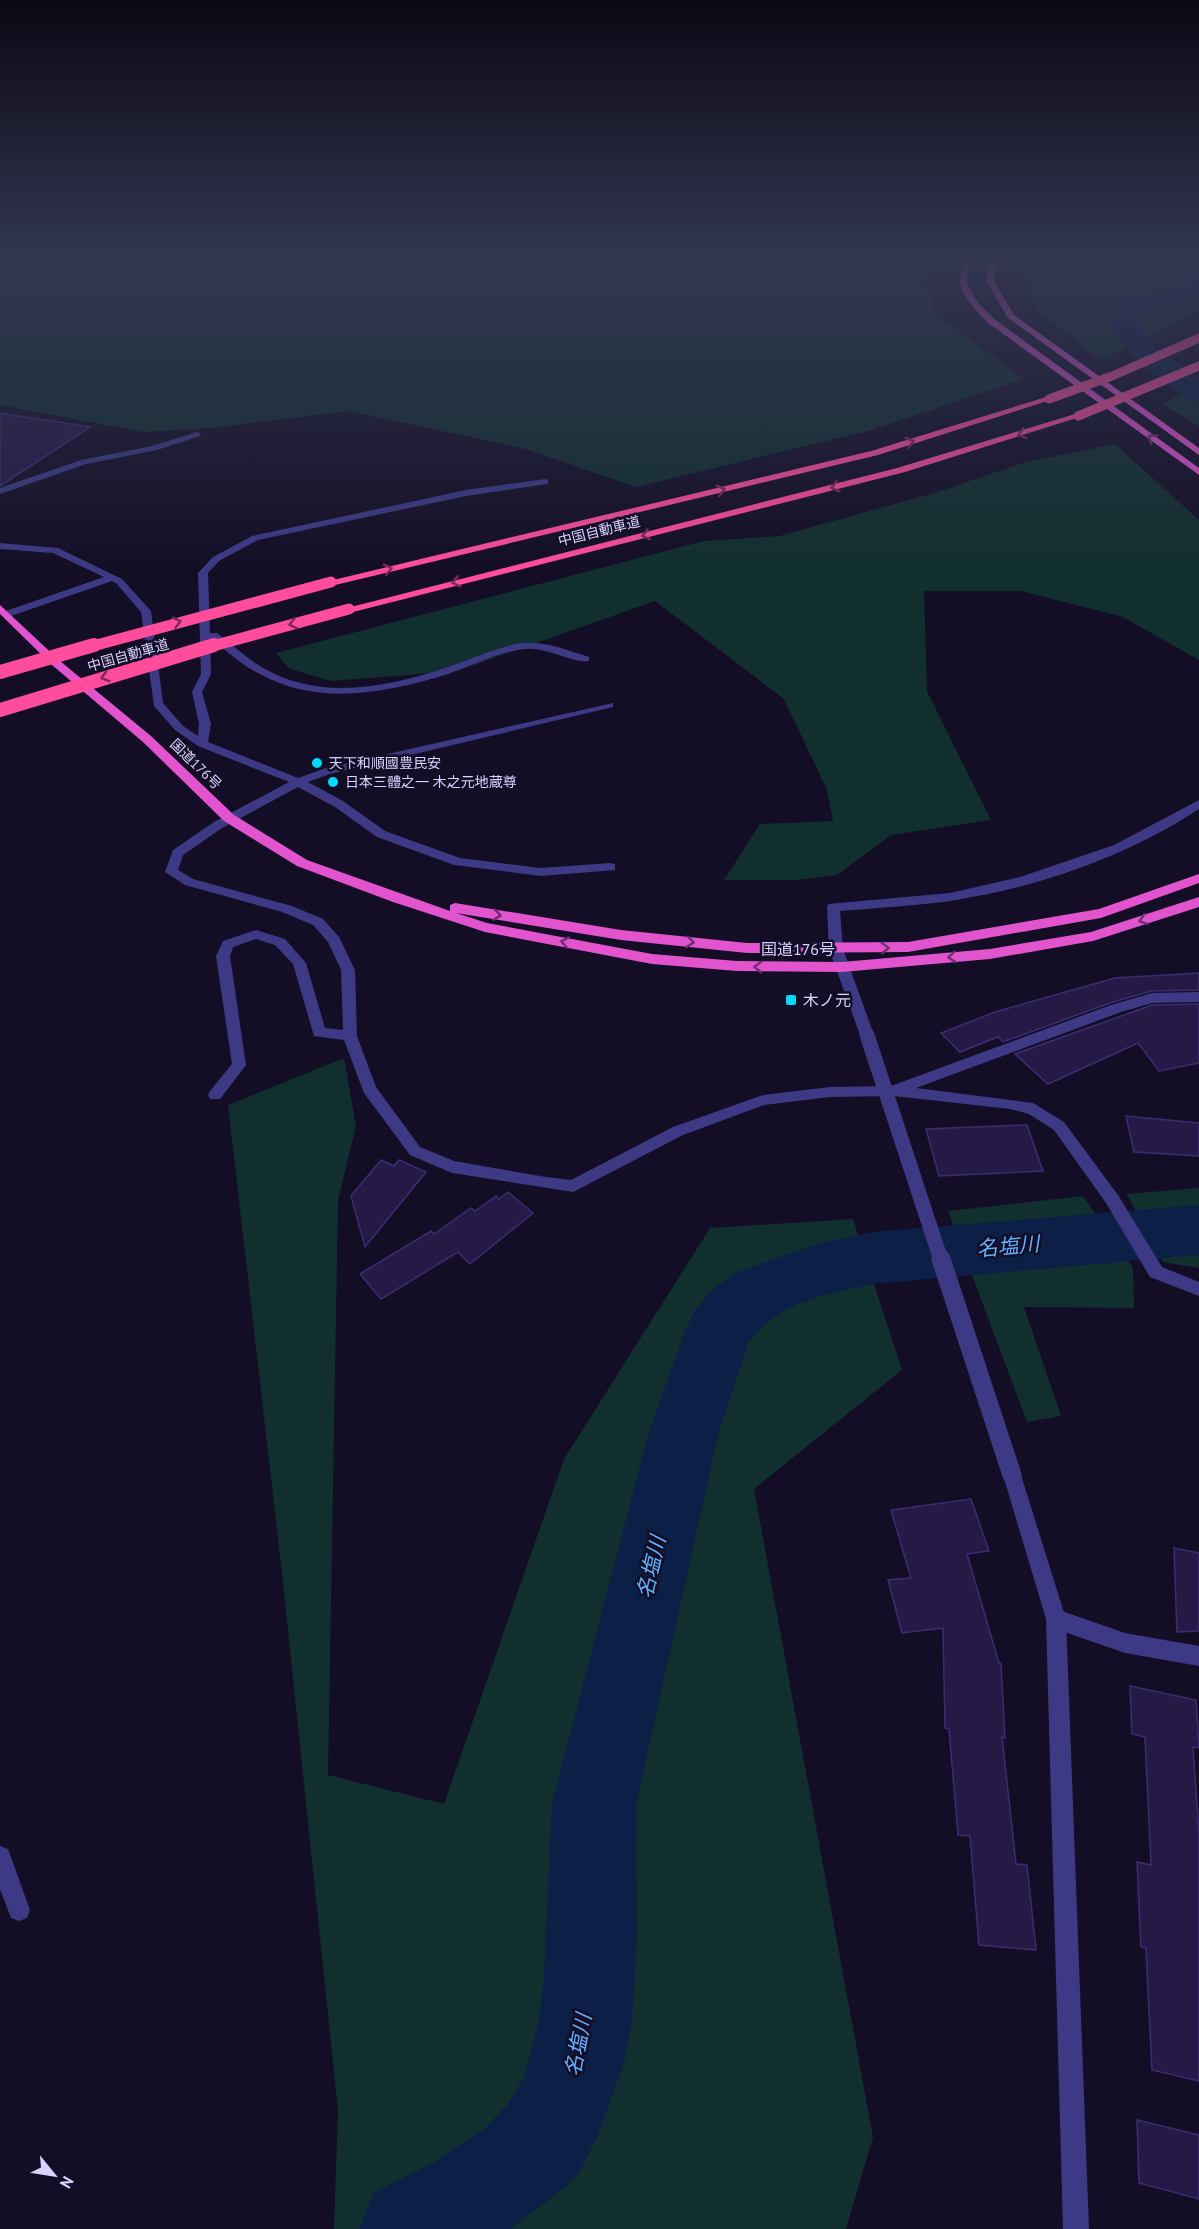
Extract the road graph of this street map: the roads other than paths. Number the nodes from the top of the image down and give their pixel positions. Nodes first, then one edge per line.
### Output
1 (1049, 363) edge
2 (1076, 363) edge
3 (1142, 363) edge
4 (1199, 366) edge
5 (197, 434) dead end
6 (1199, 452) edge
7 (1199, 472) edge
8 (545, 482) dead end
9 (0, 491) edge
10 (0, 546) edge
11 (112, 578) junction
12 (4, 611) edge
13 (205, 629) junction
14 (585, 659) dead end
15 (0, 672) edge
16 (609, 705) dead end
17 (0, 710) edge
18 (202, 744) junction
19 (298, 782) junction
20 (1199, 804) edge
21 (229, 818) junction
22 (612, 867) dead end
23 (1199, 878) edge
24 (398, 899) junction
25 (1199, 902) edge
26 (836, 949) junction
27 (842, 967) junction
28 (1199, 997) edge
29 (350, 1036) junction
30 (892, 1091) junction
31 (216, 1095) dead end
32 (1199, 1289) edge
33 (1056, 1619) junction
34 (1199, 1656) edge
35 (0, 1857) edge
36 (19, 1910) dead end
37 (1076, 2229) edge

7 -> 1 highway
2 - 6 highway
15 -> 3 highway, 中国自動車道, bridge
4 -> 17 highway, 中国自動車道, bridge
5 - 9 street
8 - 13 street
10 - 11 street
11 - 12 street
11 - 18 street
12 - 21 highway, 国道176号
13 - 14 street
13 - 18 street
16 - 19 street
18 - 19 street
19 - 21 street
19 - 22 street
20 - 26 street
21 - 24 highway, 国道176号
21 - 29 street
26 -> 23 highway, 国道176号
24 -> 26 highway, 国道176号
27 -> 24 highway, 国道176号
25 -> 27 highway, 国道176号
26 - 27 street
27 - 33 street, bridge
28 - 30 street
29 - 30 street
29 - 31 street
30 - 32 street
33 - 34 street
33 - 37 street
35 - 36 street

